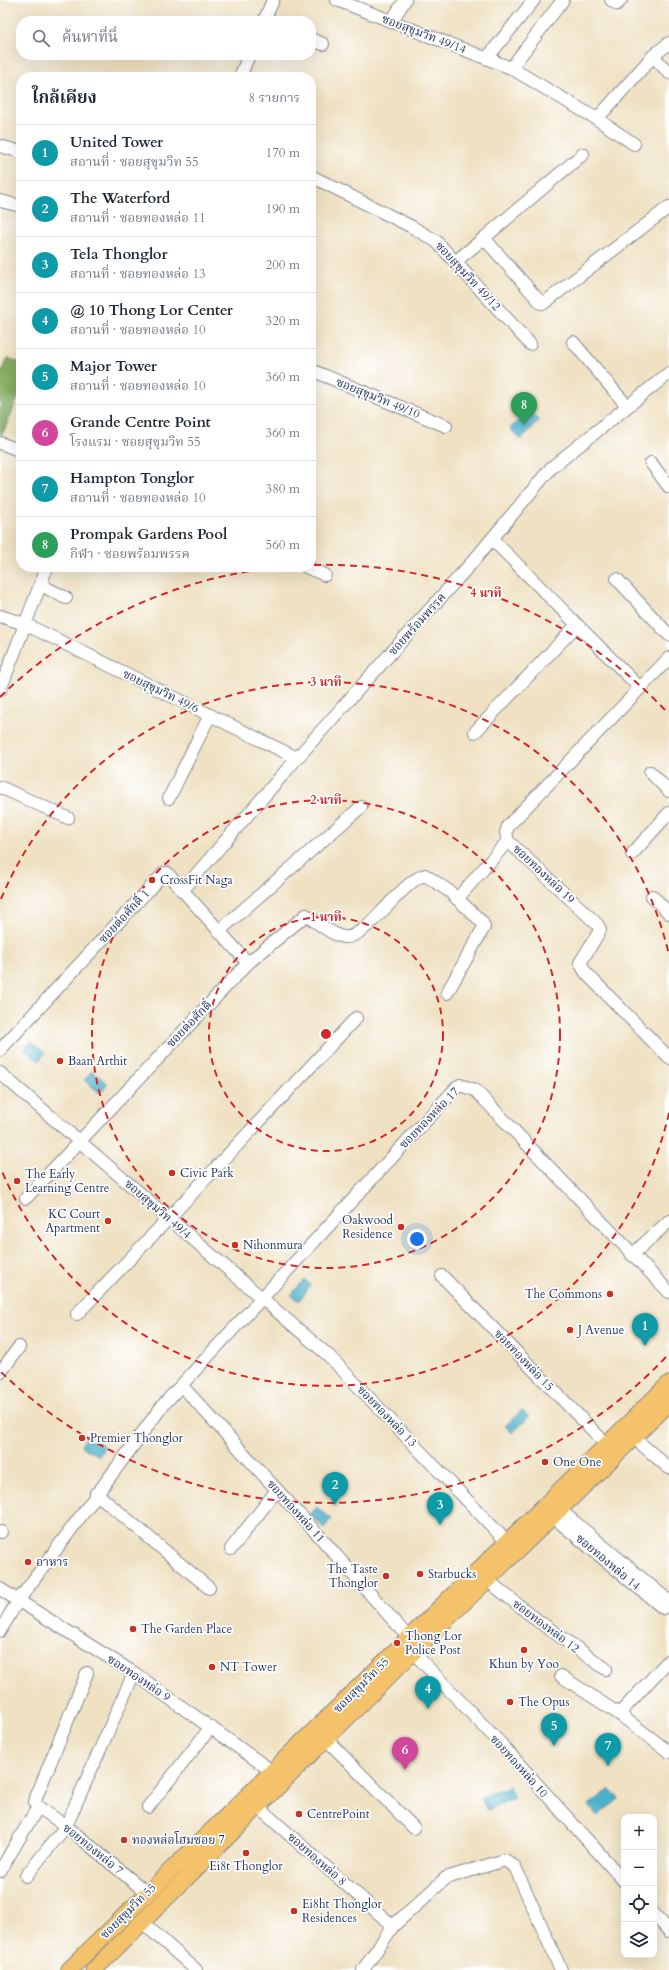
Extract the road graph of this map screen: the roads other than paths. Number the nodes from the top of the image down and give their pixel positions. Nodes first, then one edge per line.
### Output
1 (273, 0) edge
2 (337, 0) edge
3 (405, 0) edge
4 (534, 0) edge
5 (563, 0) edge
6 (611, 0) edge
7 (621, 0) edge
8 (266, 16) edge
9 (391, 22) junction
10 (316, 41) edge
11 (669, 42) edge
12 (323, 44) dead end
13 (653, 56) junction
14 (487, 58) junction
15 (247, 60) edge
16 (511, 68) junction
17 (242, 72) edge
18 (669, 73) edge
19 (597, 119) junction
20 (634, 144) dead end
21 (0, 146) edge
22 (16, 151) edge
23 (583, 154) dead end
24 (316, 178) edge
25 (0, 201) edge
26 (16, 205) edge
27 (669, 207) edge
28 (484, 238) junction
29 (455, 262) junction
30 (573, 342) dead end
31 (530, 344) dead end
32 (316, 372) edge
33 (669, 373) edge
34 (627, 406) junction
35 (446, 426) dead end
36 (0, 443) edge
37 (16, 449) edge
38 (652, 462) dead end
39 (669, 487) edge
40 (492, 538) junction
41 (316, 571) edge
42 (45, 572) edge
43 (325, 575) dead end
44 (618, 579) dead end
45 (41, 585) junction
46 (66, 598) dead end
47 (0, 616) edge
48 (25, 624) junction
49 (577, 625) junction
50 (669, 635) edge
51 (669, 658) edge
52 (640, 688) junction
53 (0, 690) edge
54 (210, 715) junction
55 (476, 732) dead end
56 (297, 758) junction
57 (650, 772) dead end
58 (0, 787) edge
59 (669, 791) edge
60 (169, 798) dead end
61 (361, 807) dead end
62 (669, 813) edge
63 (68, 818) dead end
64 (508, 841) junction
65 (632, 854) dead end
66 (182, 891) junction
67 (652, 896) dead end
68 (457, 899) junction
69 (669, 912) edge
70 (219, 931) junction
71 (248, 963) junction
72 (447, 993) dead end
73 (356, 1018) dead end
74 (0, 1050) edge
75 (669, 1058) edge
76 (0, 1073) edge
77 (79, 1141) junction
78 (26, 1198) dead end
79 (169, 1218) junction
80 (669, 1221) edge
81 (632, 1255) junction
82 (442, 1276) dead end
83 (669, 1292) edge
84 (262, 1298) junction
85 (77, 1314) dead end
86 (19, 1347) dead end
87 (0, 1373) edge
88 (669, 1384) edge
89 (182, 1386) junction
90 (669, 1403) edge
91 (629, 1432) junction
92 (611, 1450) junction
93 (669, 1468) edge
94 (277, 1490) junction
95 (96, 1493) junction
96 (555, 1513) junction
97 (512, 1546) junction
98 (231, 1549) dead end
99 (487, 1580) junction
100 (209, 1588) dead end
101 (0, 1589) edge
102 (18, 1601) junction
103 (666, 1604) edge
104 (0, 1630) edge
105 (411, 1645) junction
106 (667, 1667) edge
107 (606, 1669) dead end
108 (134, 1673) junction
109 (87, 1674) dead end
110 (562, 1676) dead end
111 (619, 1714) junction
112 (211, 1727) junction
113 (327, 1740) junction
114 (669, 1752) edge
115 (278, 1778) junction
116 (253, 1802) junction
117 (38, 1807) junction
118 (148, 1808) dead end
119 (66, 1826) junction
120 (414, 1828) dead end
121 (0, 1871) edge
122 (26, 1876) dead end
123 (621, 1878) edge
124 (147, 1893) junction
125 (160, 1905) junction
126 (129, 1911) junction
127 (657, 1917) edge
128 (142, 1922) junction
129 (393, 1926) junction
130 (669, 1931) edge
131 (69, 1970) edge
132 (94, 1970) edge
133 (196, 1970) edge
134 (363, 1970) edge
135 (562, 1970) edge

1 - 8 street
2 - 9 street, ซอยสุขุมวิท 49/14
3 - 9 street
4 - 14 street
5 - 16 street
6 - 7 street
9 - 14 street, ซอยสุขุมวิท 49/14
10 - 12 street
11 - 13 street
13 - 18 street
13 - 19 street
14 - 16 street, ซอยสุขุมวิท 49/14
15 - 17 street
16 - 19 street, ซอยสุขุมวิท 49/14
19 - 20 street, ซอยสุขุมวิท 49/14
21 - 22 street
23 - 28 street
24 - 29 street, ซอยสุขุมวิท 49/12
25 - 26 street
27 - 28 street
28 - 29 street
29 - 31 street, ซอยสุขุมวิท 49/12
30 - 34 street
32 - 35 street, ซอยสุขุมวิท 49/10
33 - 34 street, ซอยพร้อมพรรค
34 - 40 street, ซอยพร้อมพรรค
36 - 37 street
38 - 39 street
40 - 49 street
40 - 56 street, ซอยพร้อมพรรค
41 - 43 street
42 - 45 street
44 - 50 street
45 - 46 street
45 - 48 street
47 - 48 street, ซอยสุขุมวิท 49/6
48 - 53 street
48 - 54 street, ซอยสุขุมวิท 49/6
49 - 52 street
49 - 55 street
51 - 52 street, ซอยทองหล่อ 19
52 - 64 street, ซอยทองหล่อ 19
54 - 56 street, ซอยสุขุมวิท 49/6
54 - 60 street
56 - 66 street, ซอยพร้อมพรรค
57 - 59 street
58 - 63 street
61 - 70 street
62 - 65 street
64 - 68 street
64 - 75 street, ซอยทองหล่อ 19
66 - 70 street, ซอยต่อศักดิ์ 1
66 - 74 street, ซอยต่อศักดิ์ 1
67 - 69 street
68 - 71 street, ซอยต่อศักดิ์
68 - 72 street
70 - 71 street, ซอยต่อศักดิ์ 1
71 - 77 street, ซอยต่อศักดิ์
73 - 79 street
76 - 77 street, ซอยสุขุมวิท 49/4
77 - 78 street, ซอยต่อศักดิ์
77 - 79 street, ซอยสุขุมวิท 49/4
79 - 84 street, ซอยสุขุมวิท 49/4
79 - 85 street
80 - 81 street
81 - 83 street, ซอยทองหล่อ 17
81 - 84 street, ซอยทองหล่อ 17
82 - 92 street, ซอยทองหล่อ 15
84 - 89 street
84 - 97 street, ซอยทองหล่อ 13
86 - 87 street
88 - 91 main road, ซอยสุขุมวิท 55
89 - 94 street, ซอยทองหล่อ 11
89 - 95 street
90 - 91 main road, ซอยสุขุมวิท 55
91 - 92 main road, ซอยสุขุมวิท 55
91 - 93 street
92 - 96 main road, ซอยสุขุมวิท 55
92 - 97 main road, ซอยสุขุมวิท 55
94 - 98 street
94 - 105 street, ซอยทองหล่อ 11
95 - 100 street
95 - 102 street
96 - 97 main road, ซอยสุขุมวิท 55
96 - 103 street
97 - 99 main road, ซอยสุขุมวิท 55
97 - 105 main road, ซอยสุขุมวิท 55
99 - 105 main road, ซอยสุขุมวิท 55
99 - 107 street, ซอยทองหล่อ 12
101 - 102 street, ซอยทองหล่อ 9
102 - 104 street
102 - 108 street, ซอยทองหล่อ 9
105 - 113 main road, ซอยสุขุมวิท 55
105 - 115 main road, ซอยสุขุมวิท 55
105 - 123 street, ซอยทองหล่อ 10
106 - 111 street
108 - 112 street, ซอยทองหล่อ 9
108 - 119 street
109 - 117 street
110 - 111 street
111 - 114 street
112 - 115 street, ซอยทองหล่อ 9
112 - 118 street
113 - 115 main road, ซอยสุขุมวิท 55
113 - 120 street
115 - 116 main road, ซอยสุขุมวิท 55
116 - 124 main road, ซอยสุขุมวิท 55
116 - 125 main road, ซอยสุขุมวิท 55
116 - 129 street, ซอยทองหล่อ 8
117 - 119 street, ซอยทองหล่อ 7
117 - 121 street
119 - 122 street
119 - 124 street, ซอยทองหล่อ 7
124 - 125 main road
124 - 126 main road, ซอยสุขุมวิท 55
125 - 128 main road, ซอยสุขุมวิท 55
126 - 128 main road
126 - 131 main road, ซอยสุขุมวิท 55
127 - 130 street
128 - 132 main road, ซอยสุขุมวิท 55
128 - 133 street
129 - 134 street
129 - 135 street

